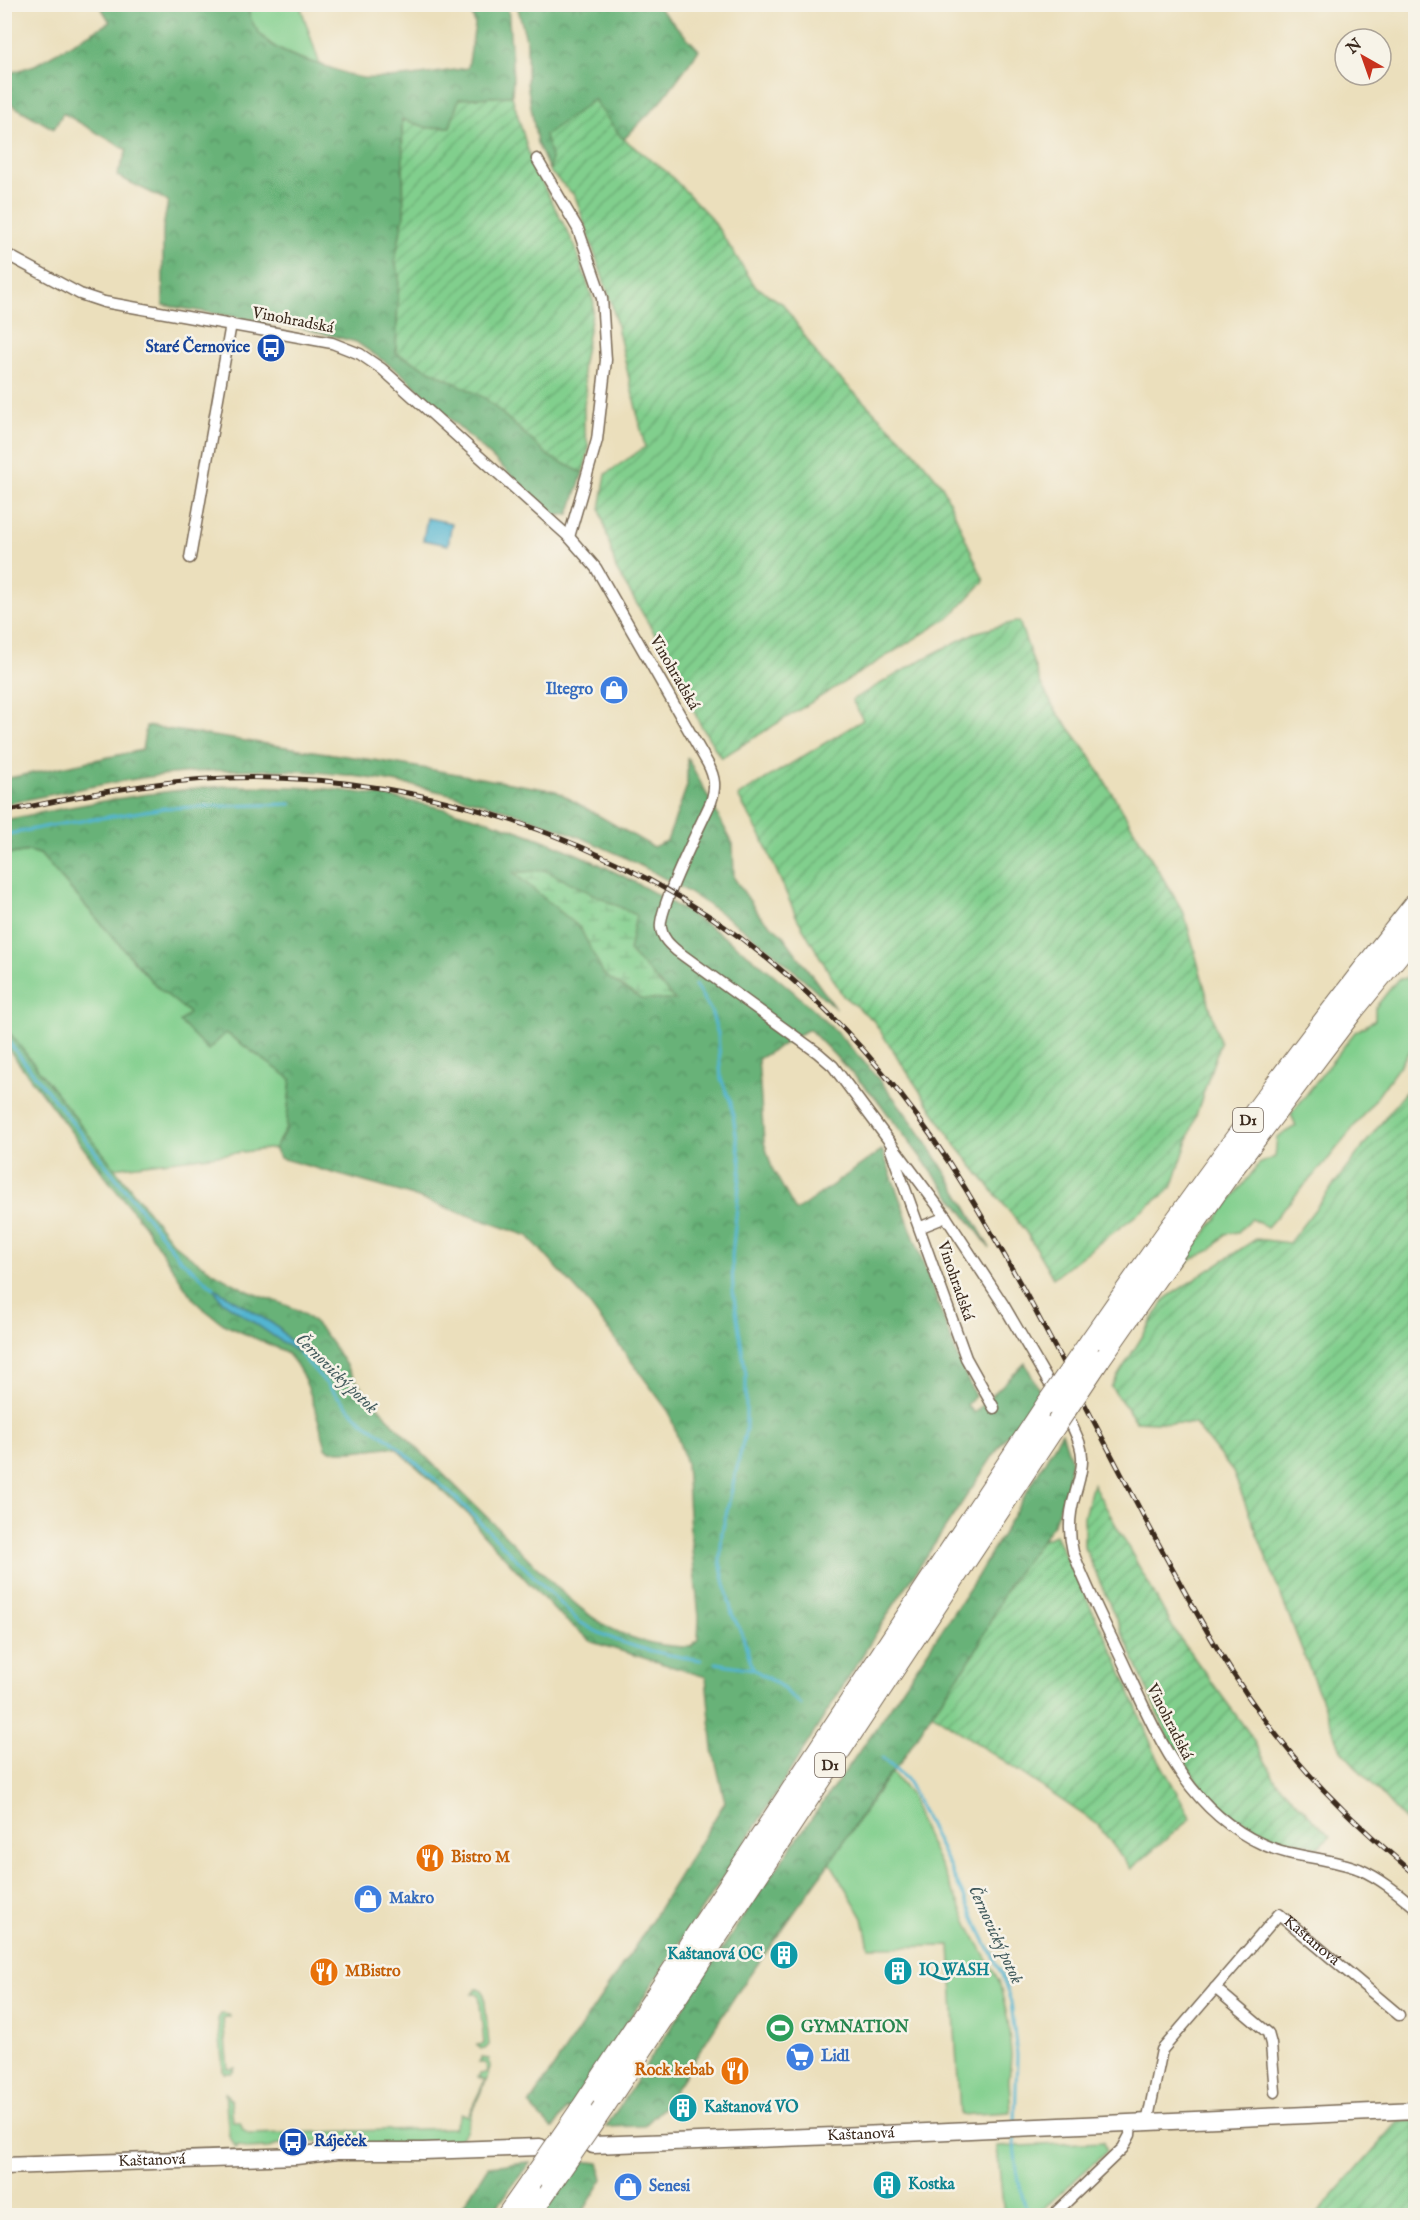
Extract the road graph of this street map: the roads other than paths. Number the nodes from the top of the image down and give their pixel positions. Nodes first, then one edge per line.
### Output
1 (537, 159) dead end
2 (4, 254) edge
3 (231, 324) junction
4 (569, 537) junction
5 (190, 558) dead end
6 (1416, 903) edge
7 (1416, 933) edge
8 (886, 1135) junction
9 (946, 1217) junction
10 (921, 1227) junction
11 (1095, 1351) junction
12 (1049, 1383) dead end
13 (994, 1408) dead end
14 (1058, 1416) junction
15 (1416, 1908) edge
16 (1215, 1988) junction
17 (1400, 2015) dead end
18 (1275, 2092) dead end
19 (1416, 2110) edge
20 (1139, 2123) junction
21 (593, 2145) dead end
22 (540, 2147) dead end
23 (4, 2166) edge
24 (507, 2216) edge
25 (529, 2216) edge
26 (1052, 2216) edge

1 - 4 street
2 - 3 street, Vinohradská
3 - 4 street, Vinohradská
3 - 5 street, Vinohradská
4 - 8 street, Vinohradská
6 - 11 highway, D1
7 - 11 highway, D1
8 - 9 street, Vinohradská
8 - 10 street, Vinohradská
9 - 10 street, Vinohradská
9 - 12 street, Vinohradská
10 - 13 street, Vinohradská
11 - 14 highway, D1, bridge
14 - 15 street, Vinohradská
14 - 24 highway, D1, bridge
14 - 25 highway, D1, bridge
16 - 17 street, Kaštanová
16 - 18 street
16 - 20 street, Kaštanová
19 - 20 main road, Kaštanová
20 - 21 main road, Kaštanová
20 - 26 street, Kaštanová
22 - 23 main road, Kaštanová

